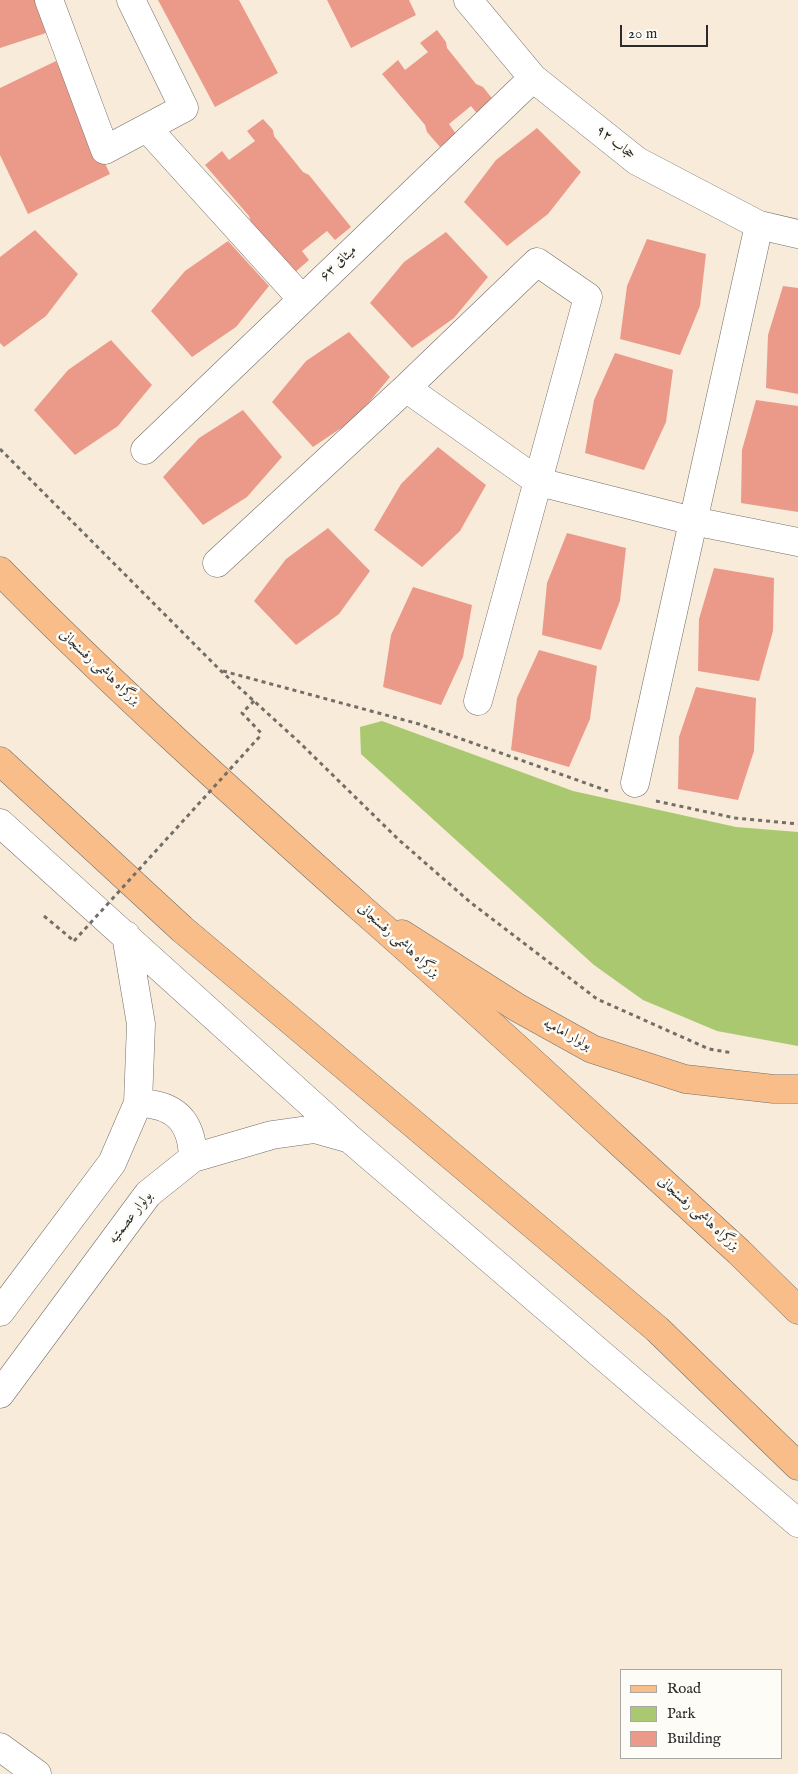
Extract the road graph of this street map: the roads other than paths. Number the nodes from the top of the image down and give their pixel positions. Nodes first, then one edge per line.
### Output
1 (49, 0) edge
2 (131, 0) edge
3 (468, 0) edge
4 (533, 78) junction
5 (147, 128) junction
6 (759, 225) junction
7 (798, 234) edge
8 (302, 299) junction
9 (406, 388) junction
10 (146, 450) dead end
11 (539, 482) junction
12 (693, 521) junction
13 (798, 542) edge
14 (218, 563) dead end
15 (0, 571) edge
16 (478, 701) dead end
17 (0, 761) edge
18 (635, 792) road end
19 (0, 823) edge
20 (362, 909) junction
21 (126, 935) junction
22 (798, 1089) edge
23 (138, 1103) junction
24 (350, 1139) junction
25 (193, 1158) junction
26 (798, 1310) edge
27 (0, 1312) edge
28 (0, 1394) edge
29 (798, 1466) edge
30 (798, 1523) edge
31 (0, 1747) edge
32 (37, 1774) edge

1 - 5 street
2 - 5 street
3 - 4 street, حجاب ۹۲
4 - 6 street, حجاب ۹۲
4 - 8 street, میثاق ۶۳
5 - 8 street
6 - 7 street, حجاب ۹۲
6 - 12 street
8 - 10 street, میثاق ۶۳
9 - 11 street
9 - 11 street
9 - 14 street
11 - 12 street
11 - 16 street
12 - 13 street
12 - 18 street
15 - 20 main road, بزرگراه هاشمی رفسنجانی
17 - 29 main road
19 - 21 street
20 - 22 main road, بولوار امامیه
20 - 26 main road, بزرگراه هاشمی رفسنجانی
21 - 23 street
21 - 24 street
23 - 25 street
23 - 27 street
24 - 25 street, بولوار عصمتیه
24 - 30 street
25 - 28 street, بولوار عصمتیه
31 - 32 street

